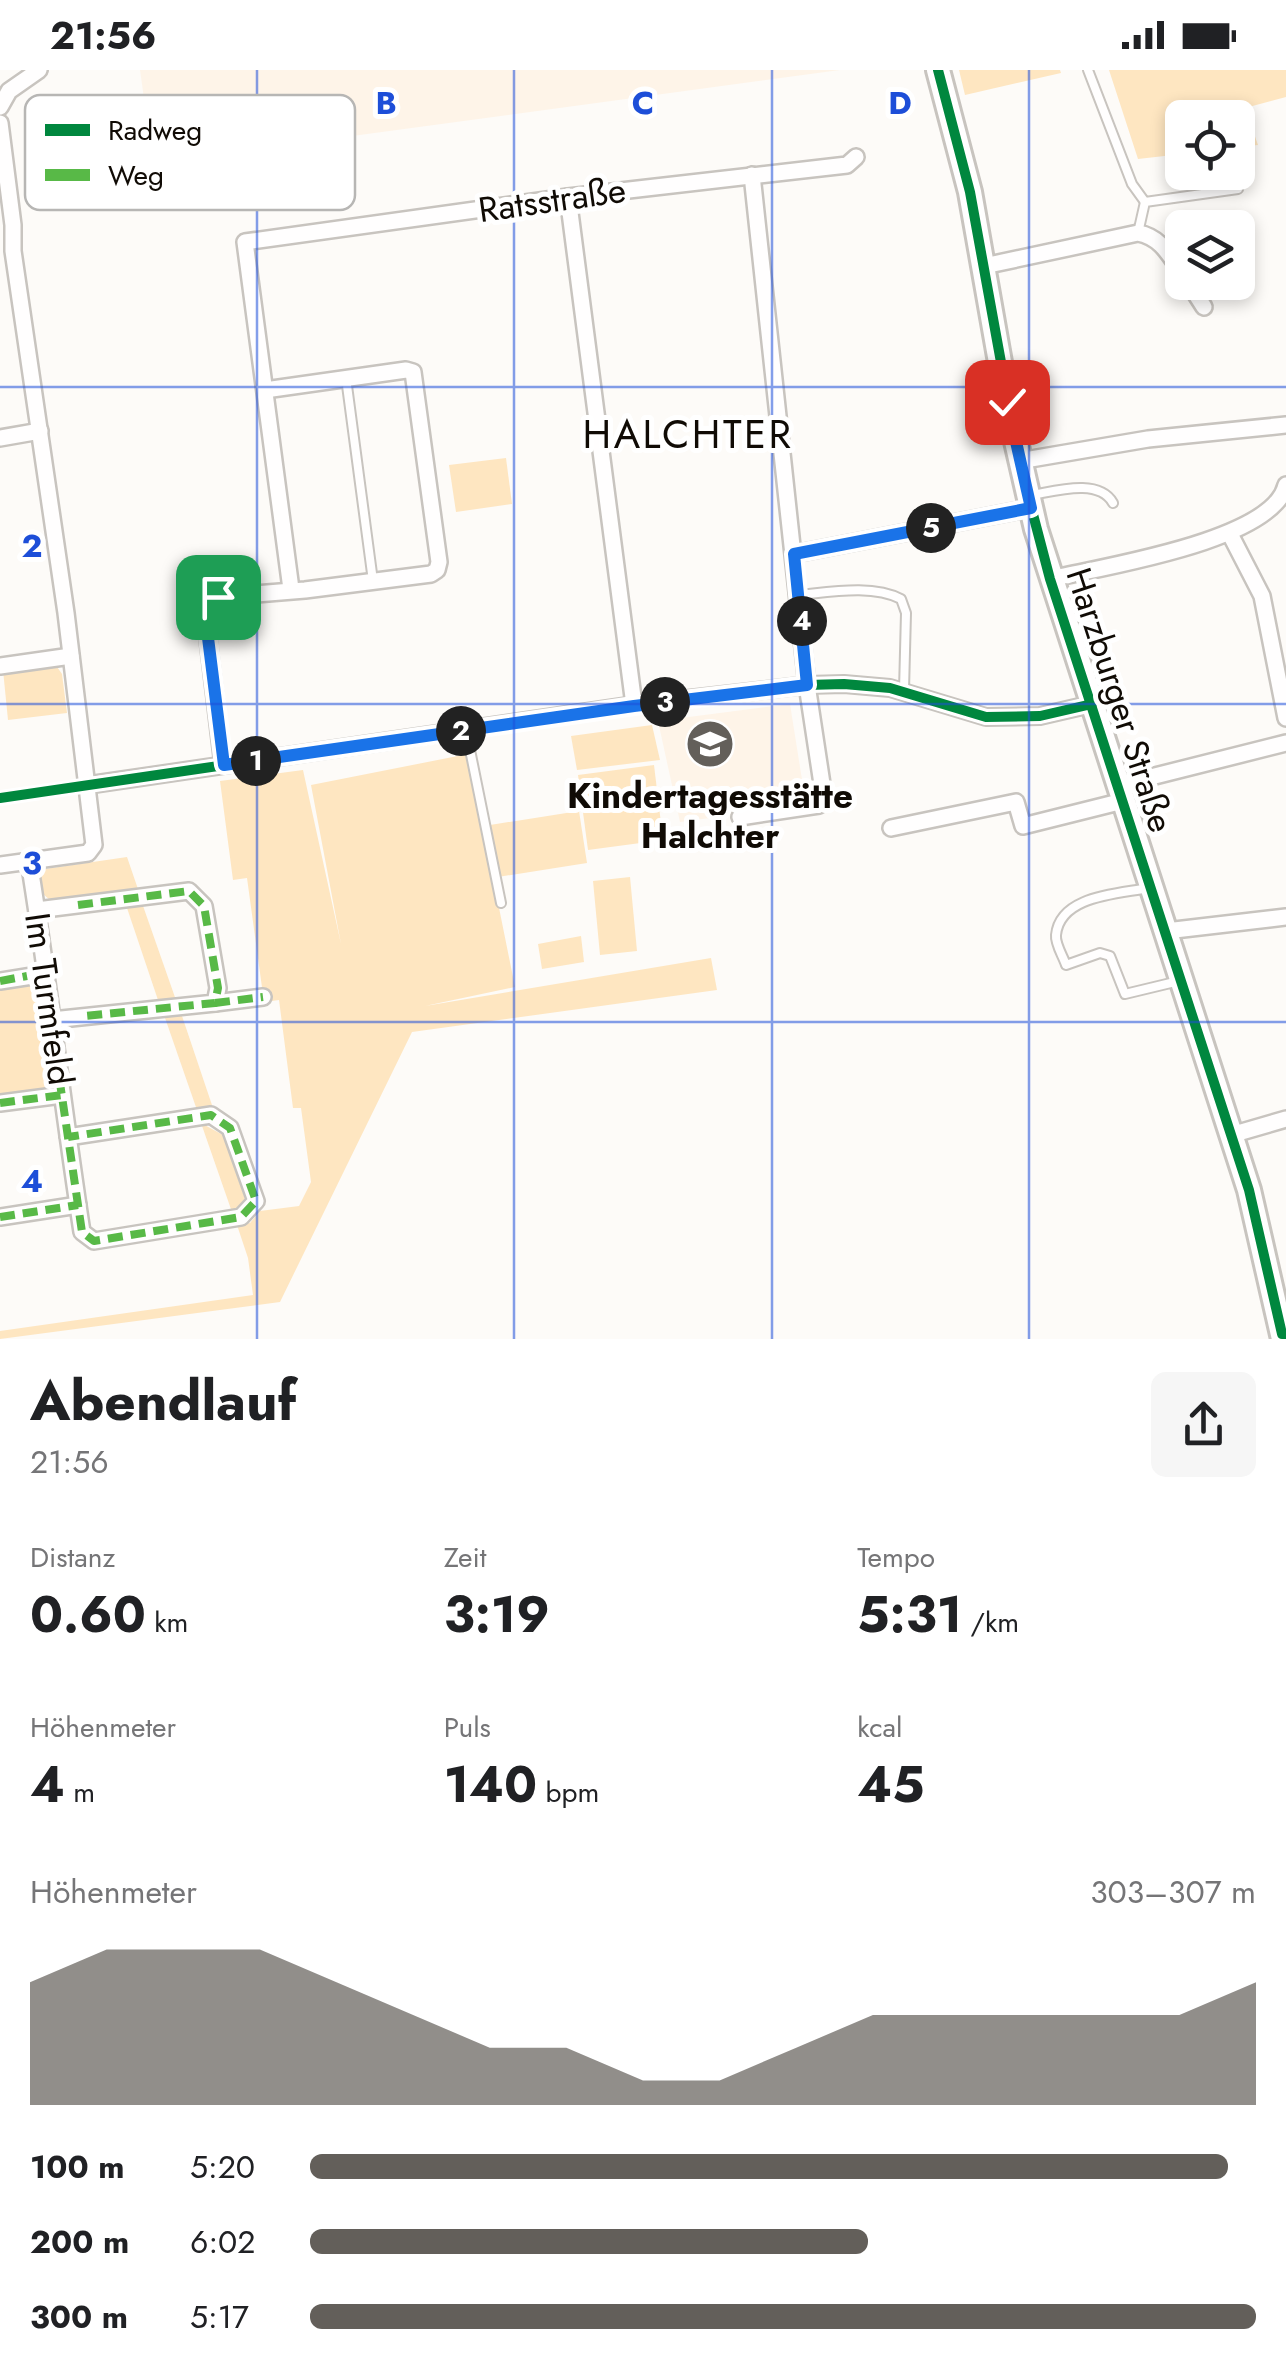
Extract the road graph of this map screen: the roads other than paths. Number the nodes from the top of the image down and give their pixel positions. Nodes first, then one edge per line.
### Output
1 (39, 70) edge
2 (938, 70) edge
3 (1088, 70) edge
4 (0, 106) edge
5 (0, 123) edge
6 (856, 157) dead end
7 (752, 175) junction
8 (4, 190) edge
9 (1231, 190) edge
10 (568, 197) junction
11 (1145, 202) junction
12 (1138, 233) junction
13 (1165, 249) edge
14 (984, 266) junction
15 (1200, 300) edge
16 (1204, 307) dead end
17 (346, 378) junction
18 (264, 390) junction
19 (1286, 424) edge
20 (40, 431) junction
21 (0, 438) edge
22 (1019, 461) junction
23 (1286, 485) edge
24 (1029, 502) junction
25 (1113, 503) dead end
26 (1230, 534) junction
27 (794, 554) junction
28 (1050, 579) junction
29 (373, 582) junction
30 (291, 590) junction
31 (800, 594) junction
32 (71, 656) junction
33 (0, 666) edge
34 (807, 685) junction
35 (904, 690) junction
36 (1092, 704) junction
37 (634, 706) junction
38 (1286, 718) edge
39 (466, 730) junction
40 (1286, 743) edge
41 (224, 765) junction
42 (88, 786) junction
43 (1121, 793) junction
44 (740, 817) dead end
45 (891, 828) dead end
46 (28, 861) junction
47 (0, 866) edge
48 (1153, 887) junction
49 (500, 903) dead end
50 (37, 910) junction
51 (1286, 917) edge
52 (1166, 932) junction
53 (45, 974) junction
54 (1181, 980) junction
55 (0, 981) edge
56 (263, 998) dead end
57 (215, 1003) junction
58 (52, 1020) junction
59 (62, 1095) junction
60 (0, 1104) edge
61 (1286, 1119) edge
62 (1231, 1135) junction
63 (68, 1137) junction
64 (78, 1206) junction
65 (0, 1217) edge
66 (1283, 1339) edge

1 - 4 street
2 - 14 main road, Harzburger Straße
3 - 11 lane
5 - 8 street
6 - 7 street, Ratsstraße
7 - 10 street, Ratsstraße
7 - 27 street
8 - 20 street
9 - 11 lane
10 - 18 street, Ratsstraße
10 - 37 street
11 - 12 lane
12 - 13 street
12 - 14 street
14 - 22 main road, Harzburger Straße
15 - 16 street
17 - 18 street
17 - 29 lane
17 - 29 street
18 - 30 street
19 - 22 street
20 - 21 street
20 - 32 street
22 - 24 main road, Harzburger Straße
23 - 26 street
24 - 25 lane
24 - 27 street
24 - 28 main road, Harzburger Straße
26 - 28 street
26 - 38 street
27 - 31 street
28 - 36 main road, Harzburger Straße
29 - 30 street
30 - 41 street
31 - 34 street
31 - 35 lane
32 - 33 street
32 - 42 street
34 - 35 street
34 - 37 street
34 - 44 street
35 - 36 street
36 - 43 main road, Harzburger Straße
37 - 39 street
39 - 41 street
39 - 49 lane
40 - 43 street
41 - 42 street
42 - 46 street
43 - 45 street
43 - 48 main road, Harzburger Straße
46 - 47 street
46 - 50 street, Im Turmfeld
48 - 52 main road, Harzburger Straße
48 - 54 lane
50 - 53 street, Im Turmfeld
50 - 57 street
51 - 52 street
52 - 54 main road, Harzburger Straße
53 - 55 street
53 - 58 street, Im Turmfeld
54 - 62 main road, Harzburger Straße
56 - 57 street
57 - 58 street
58 - 59 street, Im Turmfeld
59 - 60 street
59 - 63 street, Im Turmfeld
61 - 62 street
62 - 66 main road, Harzburger Straße
63 - 64 street, Im Turmfeld
63 - 64 street, Im Turmfeld
64 - 65 street

